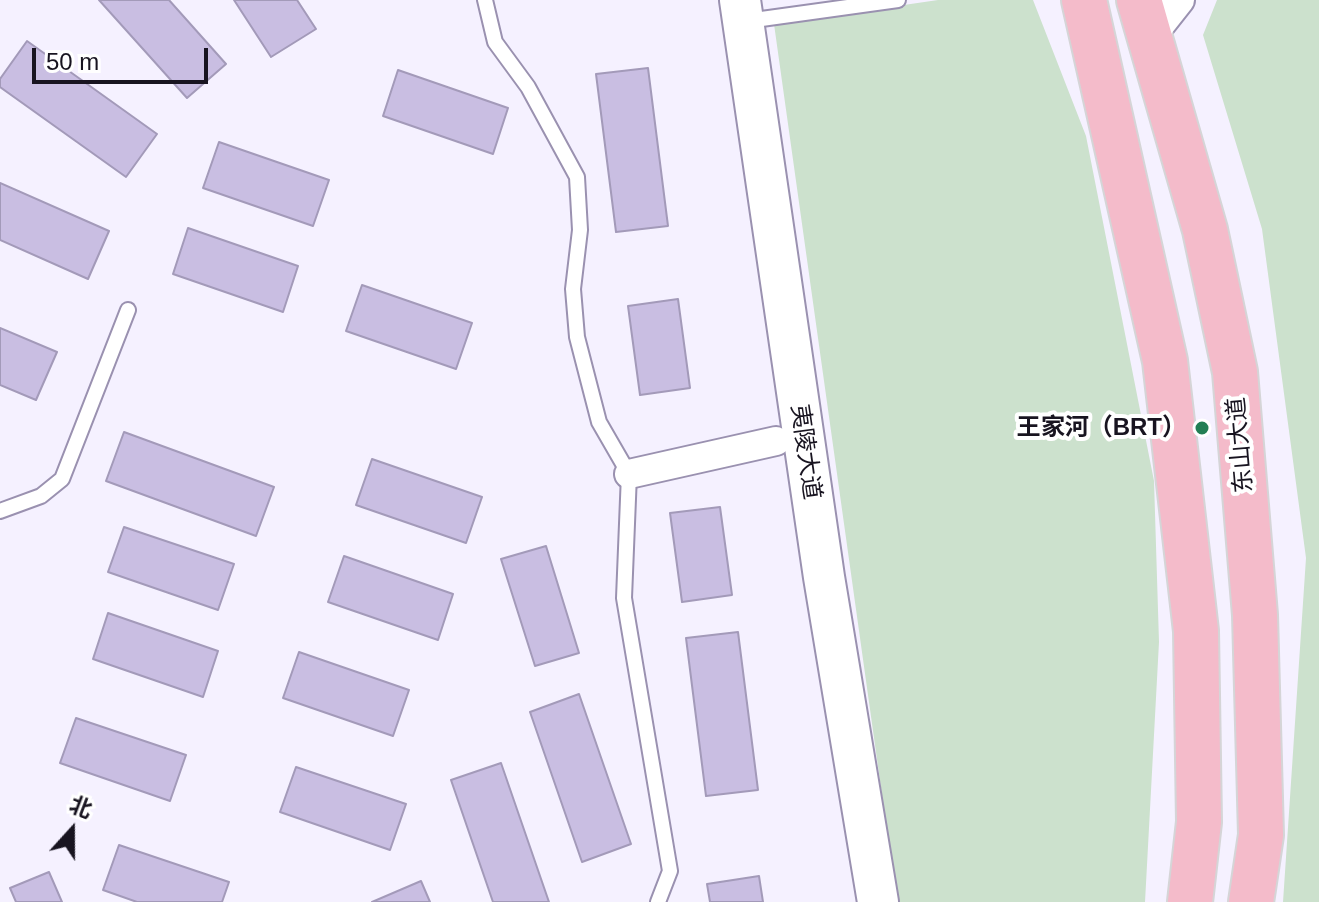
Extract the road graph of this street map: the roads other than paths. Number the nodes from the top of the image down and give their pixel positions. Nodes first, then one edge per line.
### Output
1 (485, 0) edge
2 (898, 0) edge
3 (1084, 0) edge
4 (1180, 0) edge
5 (732, 7) edge
6 (1144, 19) edge
7 (128, 310) dead end
8 (776, 441) junction
9 (629, 474) junction
10 (0, 511) edge
11 (658, 902) edge
12 (850, 902) edge
13 (878, 902) edge
14 (1190, 902) edge
15 (1251, 902) edge

1 - 9 lane
2 - 5 lane
3 - 14 main road
4 - 6 street
5 - 8 main road, 夷陵大道
5 - 13 main road, 夷陵大道
6 - 15 main road, 东山大道
7 - 10 lane
8 - 9 street
8 - 12 main road, 夷陵大道
9 - 11 lane

